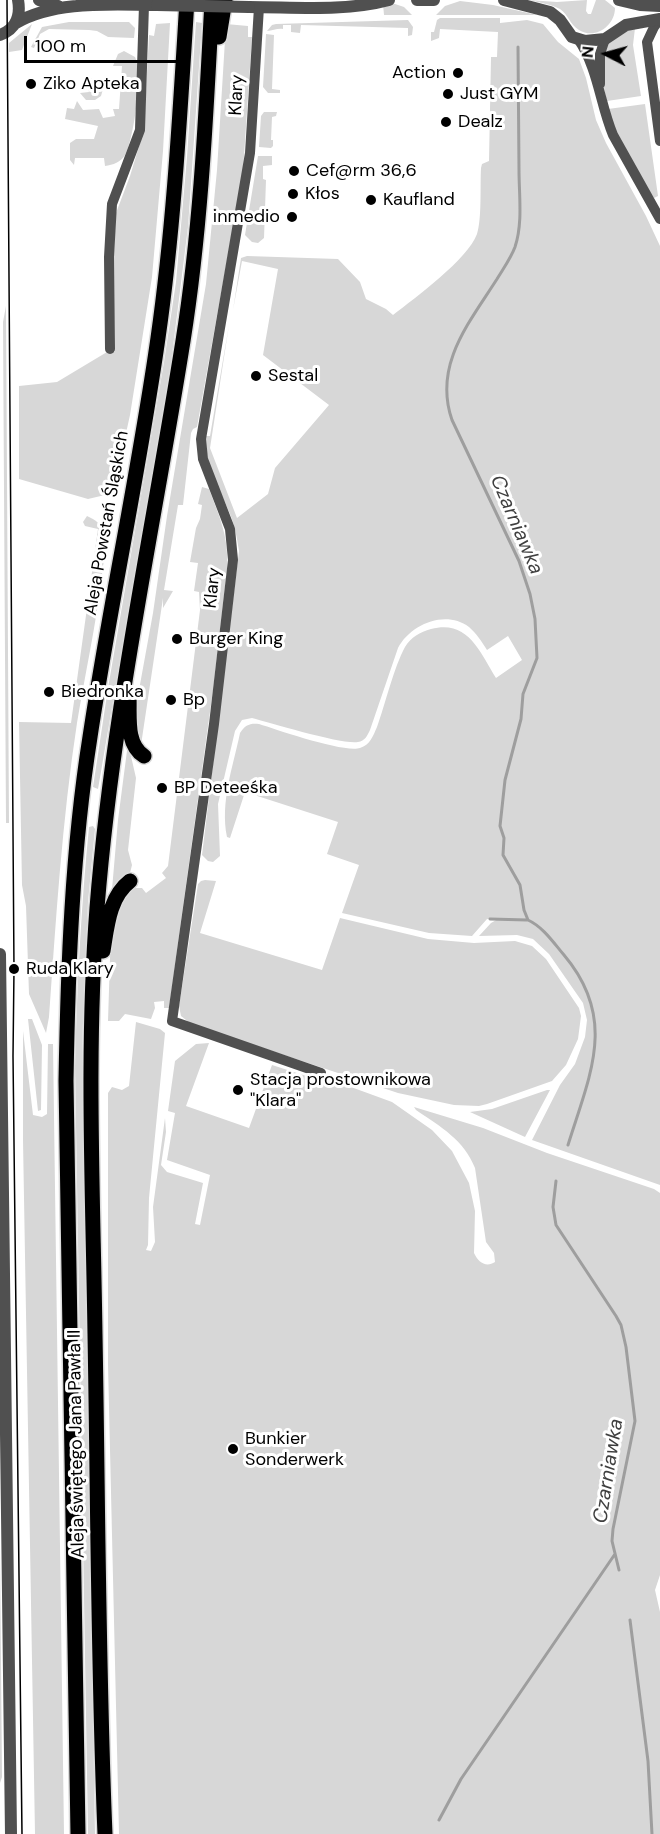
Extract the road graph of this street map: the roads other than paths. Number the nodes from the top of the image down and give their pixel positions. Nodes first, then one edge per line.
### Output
1 (18, 0) edge
2 (39, 0) edge
3 (175, 0) edge
4 (187, 0) edge
5 (212, 0) edge
6 (225, 0) edge
7 (348, 0) edge
8 (389, 0) edge
9 (417, 0) edge
10 (434, 0) edge
11 (504, 0) edge
12 (619, 1) edge
13 (67, 4) edge
14 (144, 5) junction
15 (660, 6) edge
16 (254, 7) junction
17 (331, 7) junction
18 (660, 19) edge
19 (16, 23) junction
20 (619, 31) junction
21 (0, 35) edge
22 (578, 39) junction
23 (606, 39) junction
24 (599, 87) junction
25 (181, 102) junction
26 (205, 129) junction
27 (660, 141) edge
28 (660, 219) edge
29 (110, 349) dead end
30 (129, 657) junction
31 (144, 756) dead end
32 (130, 881) dead end
33 (0, 954) edge
34 (92, 1010) junction
35 (66, 1053) joint
36 (321, 1074) dead end
37 (3, 1500) edge
38 (3, 1523) edge
39 (11, 1834) edge
40 (78, 1834) edge
41 (105, 1834) edge

1 - 19 street
2 - 13 street
3 - 25 main road
4 - 25 main road, Aleja Powstań Śląskich
5 - 26 main road
6 - 26 main road
7 - 17 street
8 - 17 street
9 - 10 street
11 - 22 street
12 - 15 street
12 - 20 street
13 - 14 street
13 - 19 street
14 - 16 street, bridge
14 - 29 street
16 - 17 street
16 - 36 street, Klary
18 - 20 street
18 - 27 street
19 - 21 street
20 - 23 street
22 - 23 street
22 - 24 street
23 - 24 street
24 - 28 street
25 - 35 main road, Aleja Powstań Śląskich
26 - 30 main road
30 - 31 main road
30 - 34 main road
32 - 34 main road
33 - 37 street
34 - 41 main road, Aleja świętego Jana Pawła II
35 - 40 main road, Aleja świętego Jana Pawła II
37 - 38 street
38 - 39 street

